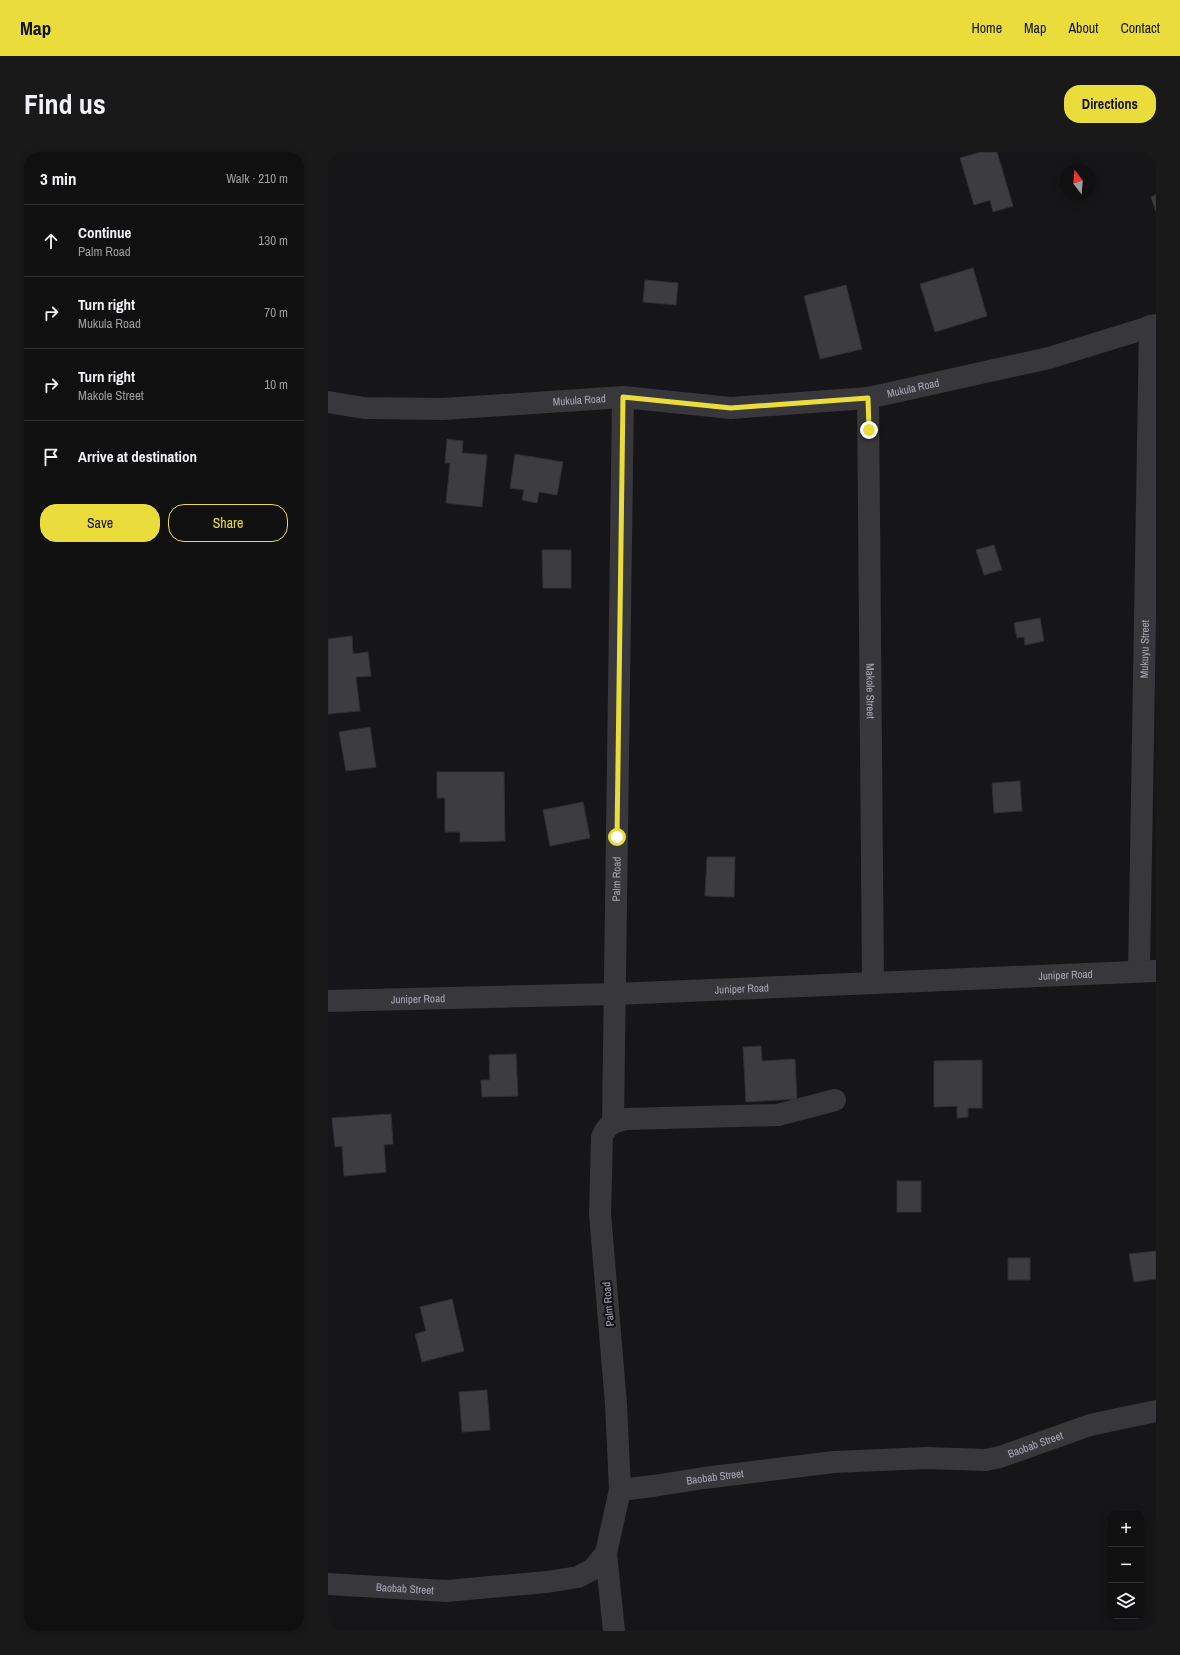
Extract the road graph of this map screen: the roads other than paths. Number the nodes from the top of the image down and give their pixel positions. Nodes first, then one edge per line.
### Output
1 (1153, 326) edge
2 (623, 397) junction
3 (868, 398) junction
4 (328, 402) edge
5 (1147, 971) edge
6 (873, 983) junction
7 (615, 994) junction
8 (328, 1001) edge
9 (835, 1100) dead end
10 (613, 1122) junction
11 (1156, 1411) edge
12 (620, 1490) junction
13 (606, 1553) junction
14 (328, 1584) edge
15 (614, 1631) edge

1 - 3 street, Mukula Road
1 - 5 street, Mukuyu Street
2 - 3 street, Mukula Road
2 - 4 street, Mukula Road
2 - 7 street, Palm Road
3 - 6 street, Makole Street
5 - 6 street, Juniper Road
6 - 7 street, Juniper Road
7 - 8 street, Juniper Road
7 - 10 street, Palm Road
9 - 10 street
10 - 12 street, Palm Road
11 - 12 street, Baobab Street
12 - 13 street, Baobab Street
13 - 14 street, Baobab Street
13 - 15 street

